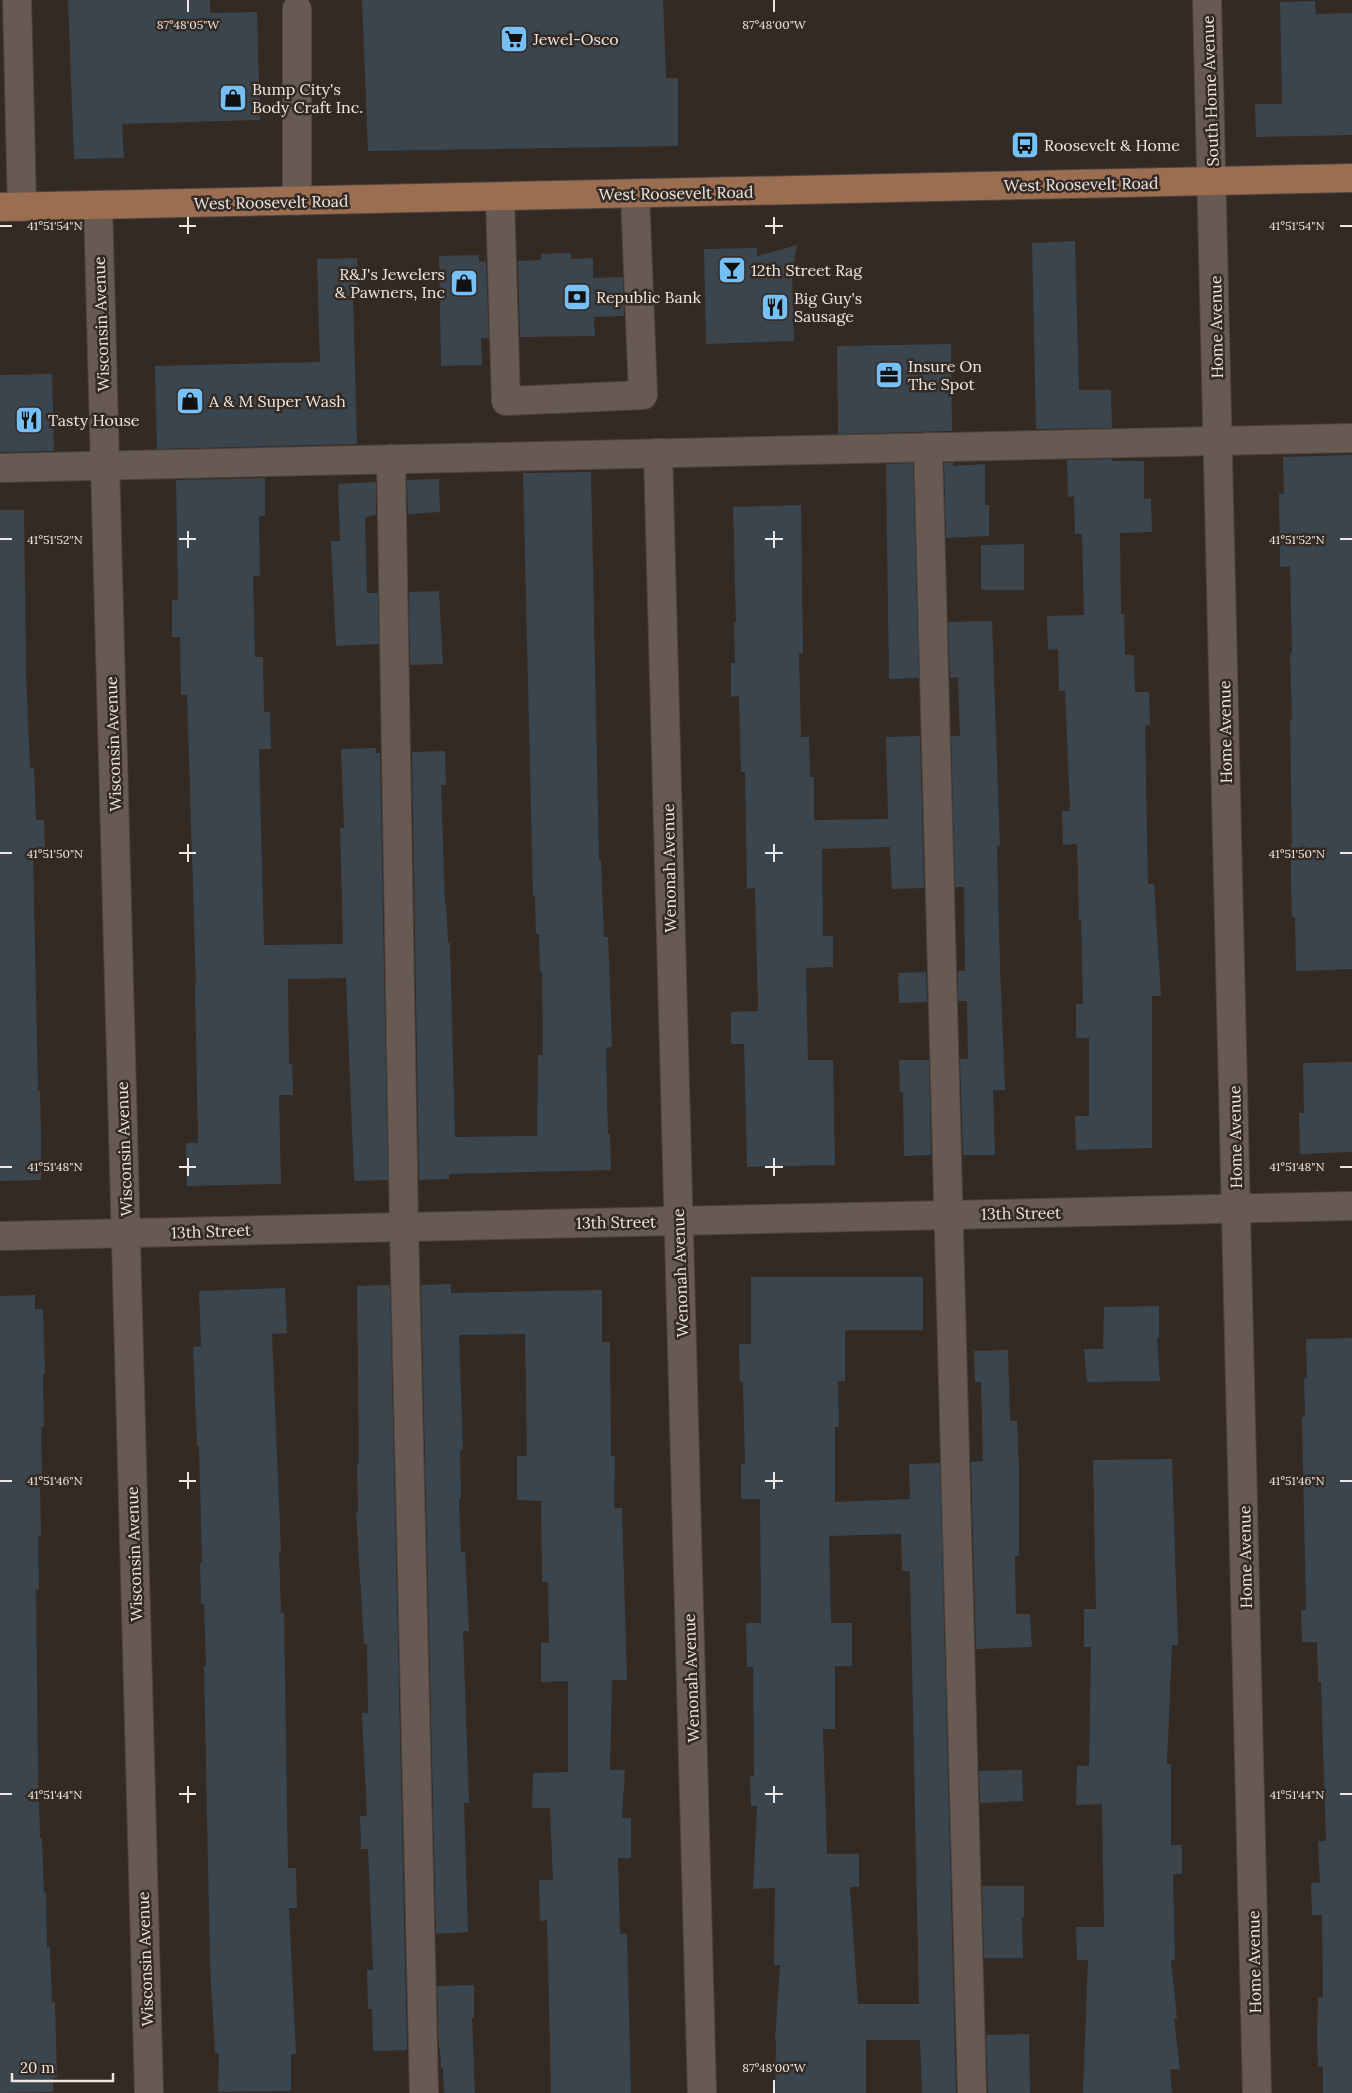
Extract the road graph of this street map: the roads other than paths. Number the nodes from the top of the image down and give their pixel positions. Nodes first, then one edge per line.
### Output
1 (16, 0) edge
2 (1207, 0) edge
3 (297, 9) dead end
4 (1352, 178) edge
5 (1213, 182) junction
6 (635, 194) junction
7 (500, 197) junction
8 (297, 201) junction
9 (98, 205) junction
10 (11, 207) edge
11 (1352, 438) edge
12 (1219, 440) junction
13 (928, 447) junction
14 (658, 453) junction
15 (391, 459) junction
16 (105, 466) junction
17 (0, 468) edge
18 (1352, 1206) edge
19 (1237, 1208) junction
20 (948, 1214) junction
21 (678, 1220) junction
22 (404, 1226) junction
23 (126, 1234) junction
24 (0, 1236) edge
25 (148, 2093) edge
26 (424, 2093) edge
27 (702, 2093) edge
28 (972, 2093) edge
29 (1257, 2093) edge

1 - 10 street
2 - 5 street, South Home Avenue
3 - 8 street
4 - 5 main road, West Roosevelt Road
5 - 6 main road, West Roosevelt Road
5 - 12 street, Home Avenue
6 - 7 main road, West Roosevelt Road
6 - 7 street
7 - 8 main road, West Roosevelt Road
8 - 9 main road, West Roosevelt Road
9 - 10 main road, West Roosevelt Road
9 - 16 street, Wisconsin Avenue
11 - 12 street
12 - 13 street
12 - 19 street, Home Avenue
13 - 14 street
13 - 20 street
14 - 15 street
14 - 21 street, Wenonah Avenue
15 - 16 street
15 - 22 street
16 - 17 street
16 - 23 street, Wisconsin Avenue
18 - 19 street, 13th Street
19 - 20 street, 13th Street
19 - 29 street, Home Avenue
20 - 21 street, 13th Street
20 - 28 street
21 - 22 street, 13th Street
21 - 27 street, Wenonah Avenue
22 - 23 street, 13th Street
22 - 26 street
23 - 24 street, 13th Street
23 - 25 street, Wisconsin Avenue

